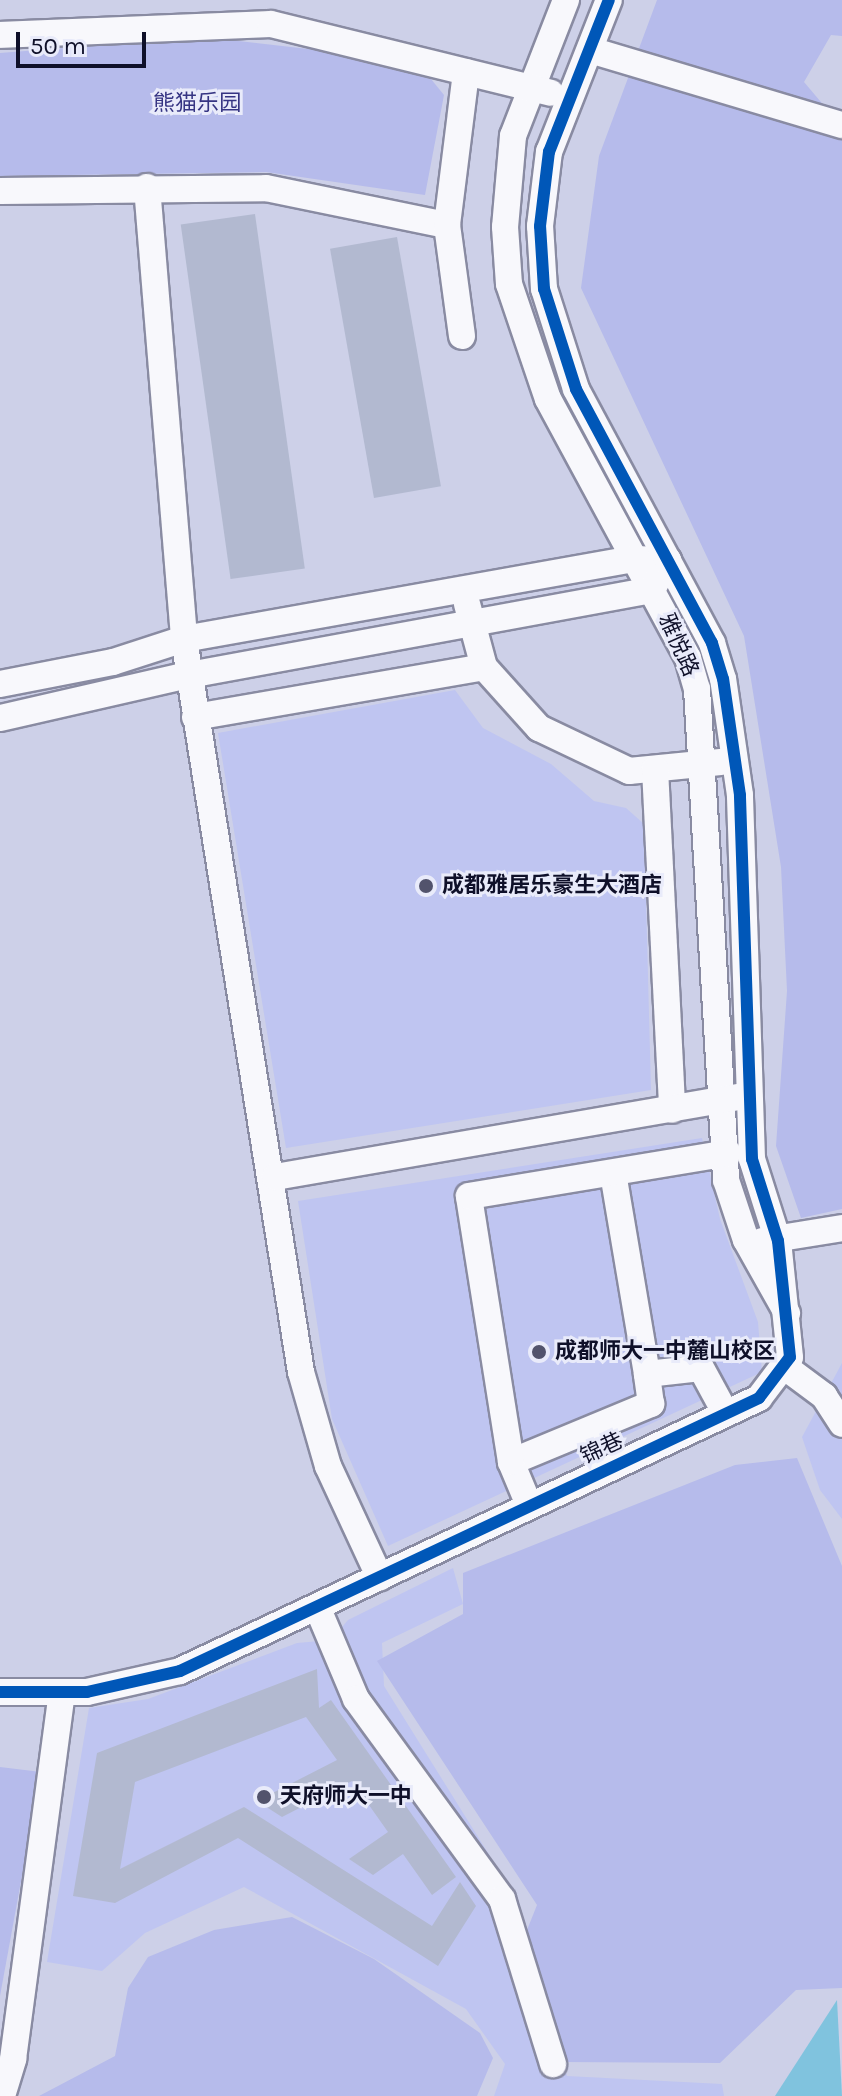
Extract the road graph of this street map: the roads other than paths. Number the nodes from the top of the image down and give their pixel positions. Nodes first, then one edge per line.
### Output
1 (566, 0) edge
2 (609, 0) edge
3 (272, 12) edge
4 (0, 35) edge
5 (590, 50) junction
6 (466, 72) junction
7 (535, 88) junction
8 (565, 97) junction
9 (842, 125) edge
10 (147, 187) junction
11 (0, 191) edge
12 (447, 225) junction
13 (462, 336) dead end
14 (634, 559) junction
15 (668, 560) junction
16 (464, 589) junction
17 (652, 590) junction
18 (471, 620) junction
19 (184, 639) junction
20 (484, 667) junction
21 (188, 675) junction
22 (0, 684) edge
23 (195, 717) junction
24 (0, 718) edge
25 (736, 760) junction
26 (707, 764) junction
27 (655, 769) junction
28 (735, 1098) junction
29 (672, 1110) junction
30 (728, 1153) junction
31 (613, 1173) junction
32 (275, 1177) junction
33 (842, 1228) edge
34 (746, 1240) junction
35 (778, 1241) junction
36 (791, 1317) junction
37 (785, 1367) junction
38 (647, 1374) junction
39 (726, 1414) junction
40 (842, 1424) edge
41 (511, 1462) junction
42 (529, 1505) junction
43 (380, 1578) junction
44 (318, 1609) junction
45 (0, 1692) edge
46 (62, 1694) junction
47 (553, 2064) dead end
48 (2, 2096) edge

1 - 7 street, 雅悦路
2 - 5 street
3 - 4 street
3 - 6 street
5 - 8 street
5 - 9 street
6 - 7 street
6 - 12 street
7 - 8 street
7 - 14 street, 雅悦路
8 - 15 street
10 - 11 street
10 - 12 street
10 - 19 street
12 - 13 street
14 - 15 street
14 - 16 street
14 - 17 street, 雅悦路
15 - 17 street
15 - 25 street
16 - 18 street
16 - 19 street
17 - 18 street
17 - 26 street, 雅悦路
18 - 20 street
18 - 21 street
19 - 21 street
19 - 22 street
20 - 23 street
20 - 27 street
21 - 23 street
21 - 24 street
23 - 32 street
25 - 26 street
25 - 28 street
26 - 27 street
26 - 28 street, 雅悦路
27 - 29 street
28 - 29 street
28 - 30 street, 雅悦路
28 - 35 street
29 - 32 street
30 - 31 street
30 - 34 street, 雅悦路
31 - 38 street
31 - 41 street
32 - 43 street
33 - 35 street
34 - 35 street
34 - 36 street, 雅悦路
35 - 36 street
36 - 37 street
37 - 39 street, 锦巷
37 - 40 street
38 - 39 street
38 - 41 street
39 - 42 street, 锦巷
41 - 42 street
42 - 43 street, 锦巷
43 - 44 street, 锦巷
44 - 46 street, 锦巷
44 - 47 street
45 - 46 street, 锦巷
46 - 48 street

